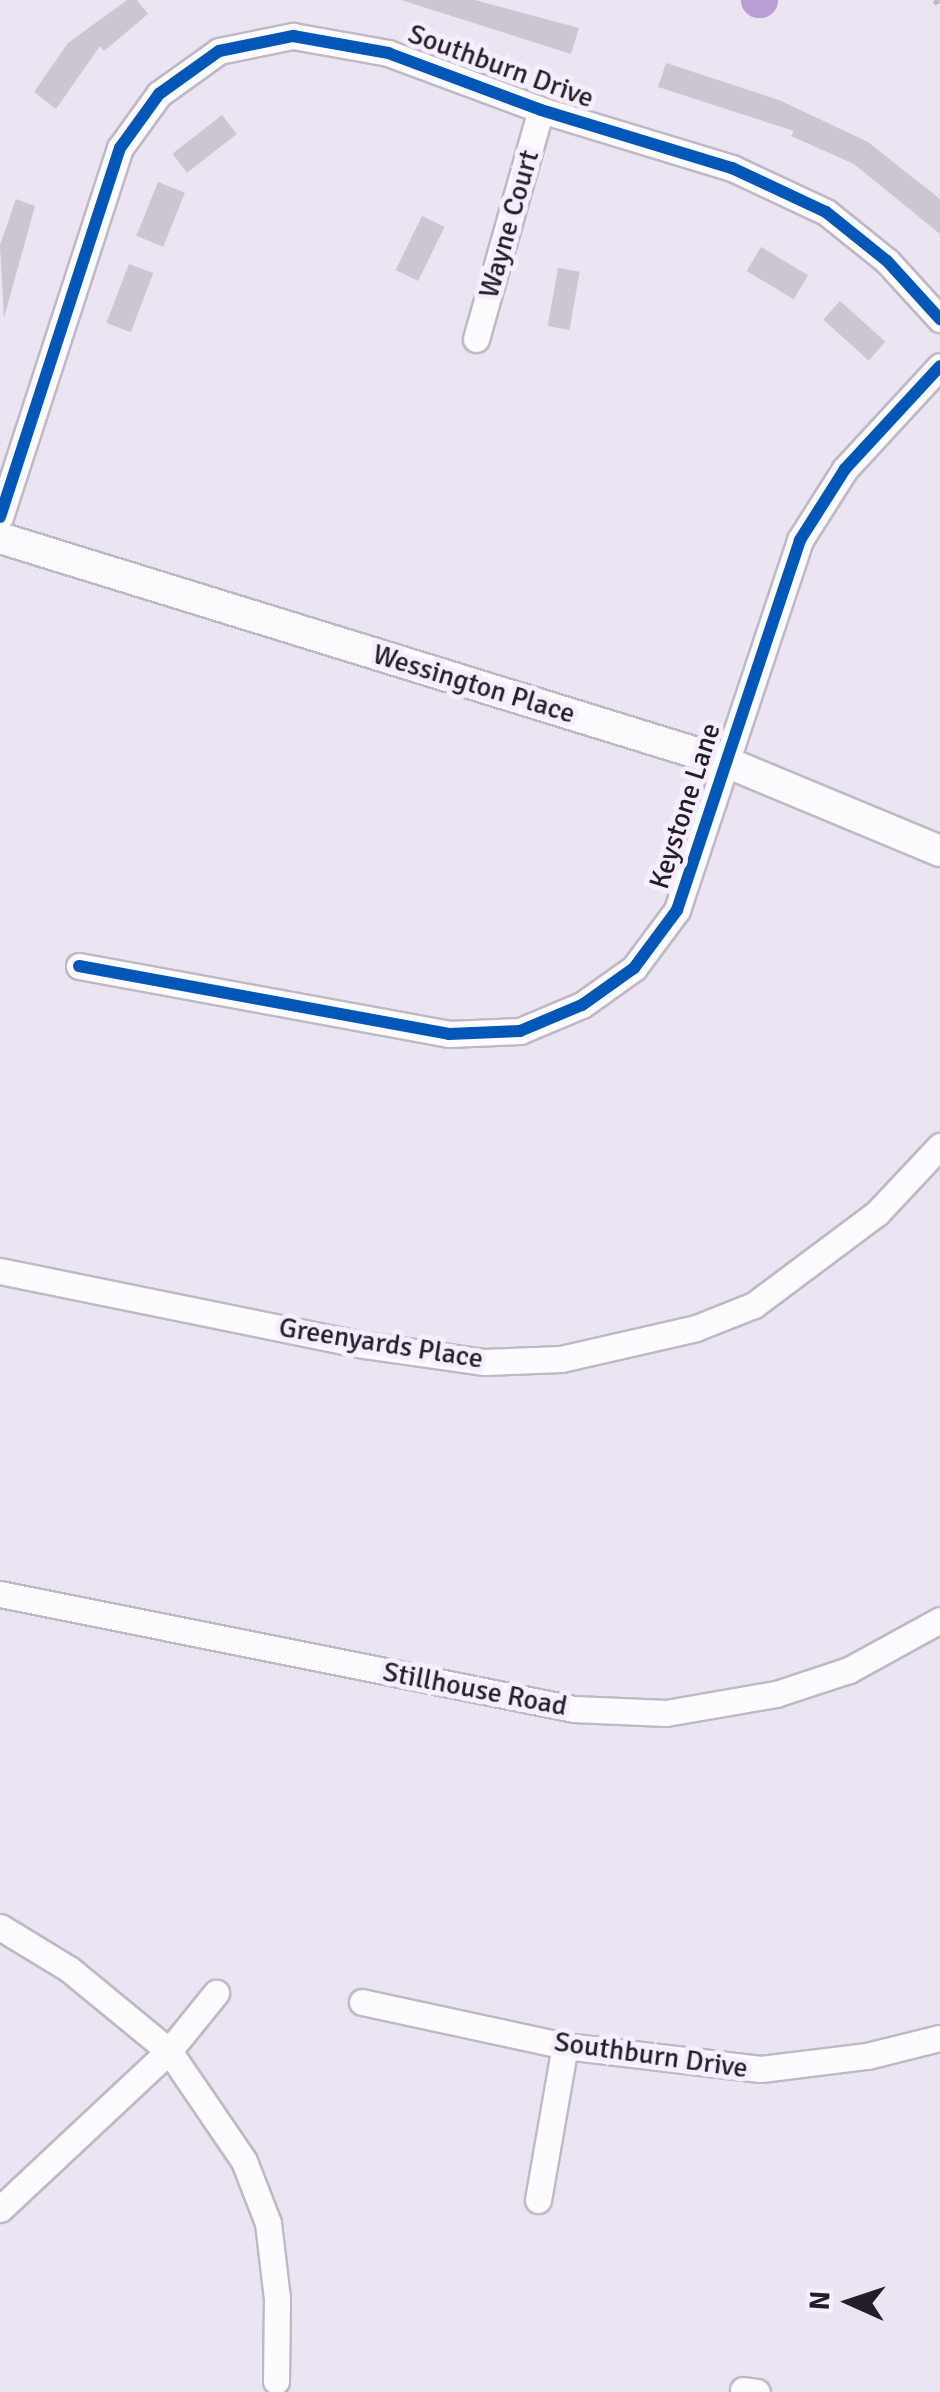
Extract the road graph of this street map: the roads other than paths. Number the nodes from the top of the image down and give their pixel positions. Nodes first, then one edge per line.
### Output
1 (541, 110) junction
2 (940, 319) edge
3 (476, 338) dead end
4 (940, 366) edge
5 (0, 516) edge
6 (0, 538) edge
7 (726, 762) junction
8 (940, 851) edge
9 (79, 966) dead end
10 (940, 1146) edge
11 (0, 1271) edge
12 (0, 1594) edge
13 (940, 1620) edge
14 (0, 1928) edge
15 (216, 1993) dead end
16 (362, 2002) dead end
17 (940, 2038) edge
18 (565, 2046) junction
19 (168, 2051) junction
20 (538, 2200) dead end
21 (3, 2201) edge
22 (276, 2381) dead end

1 - 2 street, Southburn Drive
1 - 3 street, Wayne Court
1 - 5 street, Southburn Drive
4 - 7 street, Keystone Lane
6 - 7 street, Wessington Place
7 - 8 street, Wessington Place
7 - 9 street, Keystone Lane
10 - 11 street, Greenyards Place
12 - 13 street, Stillhouse Road
14 - 19 street
15 - 19 street
16 - 18 street, Southburn Drive
17 - 18 street, Southburn Drive
18 - 20 street
19 - 21 street
19 - 22 street

